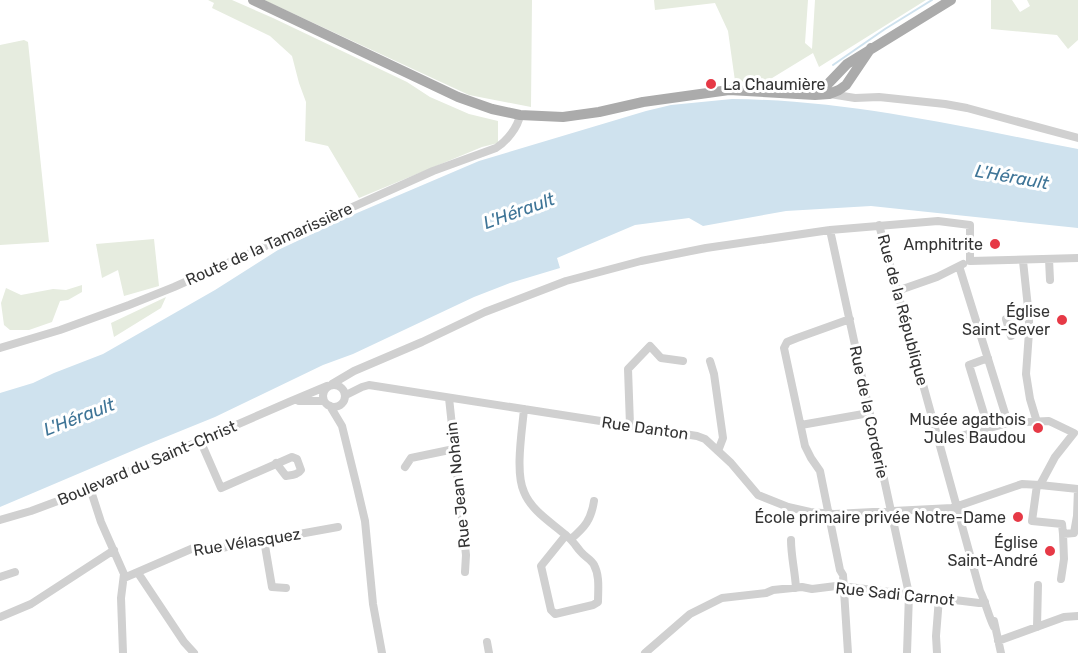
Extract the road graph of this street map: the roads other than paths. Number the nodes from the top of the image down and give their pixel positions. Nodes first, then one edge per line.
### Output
1 (253, 0) edge
2 (951, 0) edge
3 (871, 48) junction
4 (838, 72) junction
5 (833, 94) junction
6 (815, 95) junction
7 (520, 115) junction
8 (1078, 138) edge
9 (879, 225) junction
10 (830, 230) junction
11 (1078, 258) edge
12 (1048, 259) junction
13 (970, 261) junction
14 (1023, 261) junction
15 (958, 266) junction
16 (1050, 280) dead end
17 (897, 291) junction
18 (1029, 316) junction
19 (850, 319) junction
20 (1011, 336) dead end
21 (0, 348) edge
22 (988, 358) junction
23 (683, 361) dead end
24 (710, 361) dead end
25 (330, 385) junction
26 (449, 398) junction
27 (345, 399) junction
28 (293, 400) junction
29 (327, 404) junction
30 (524, 409) junction
31 (869, 413) junction
32 (1037, 422) junction
33 (1008, 423) junction
34 (630, 425) junction
35 (801, 425) junction
36 (342, 426) junction
37 (988, 427) junction
38 (200, 440) junction
39 (939, 442) junction
40 (454, 449) junction
41 (718, 451) junction
42 (276, 464) dead end
43 (405, 467) dead end
44 (1039, 485) junction
45 (90, 488) junction
46 (1078, 489) edge
47 (594, 501) dead end
48 (956, 508) junction
49 (890, 511) junction
50 (829, 513) junction
51 (0, 520) edge
52 (338, 526) dead end
53 (1076, 533) edge
54 (1063, 534) junction
55 (568, 537) junction
56 (264, 540) junction
57 (791, 540) dead end
58 (114, 550) junction
59 (15, 572) dead end
60 (465, 572) dead end
61 (138, 573) junction
62 (0, 577) edge
63 (124, 578) junction
64 (1061, 579) dead end
65 (1038, 585) dead end
66 (844, 586) junction
67 (286, 588) dead end
68 (796, 588) junction
69 (909, 594) junction
70 (939, 598) junction
71 (985, 602) junction
72 (0, 616) edge
73 (1078, 616) edge
74 (1037, 627) junction
75 (998, 641) junction
76 (487, 642) dead end
77 (123, 653) edge
78 (194, 653) edge
79 (382, 653) edge
80 (489, 653) edge
81 (645, 653) edge
82 (848, 653) edge
83 (907, 653) edge
84 (937, 653) edge
85 (1001, 653) edge

1 - 7 main road
2 - 3 main road
3 - 4 main road
3 - 5 main road
4 - 5 street
4 - 6 main road
5 - 6 main road
5 - 8 street
6 - 7 main road
7 - 21 street, Route de la Tamarissière
9 - 10 street, Boulevard du Saint-Christ
9 - 13 street, Boulevard du Saint-Christ
9 - 17 street, Rue de la République
10 - 19 street, Rue de la Corderie
10 - 25 street, Boulevard du Saint-Christ
11 - 12 street
12 - 14 street
12 - 16 street
13 - 14 street
13 - 15 street
14 - 18 street
15 - 17 street
15 - 22 street
17 - 39 street, Rue de la République
18 - 20 street
18 - 32 street
19 - 31 street, Rue de la Corderie
19 - 35 street
22 - 33 street
22 - 37 street
23 - 34 street
24 - 41 street
25 - 27 street
25 - 28 street, Boulevard du Saint-Christ
25 - 29 street
26 - 27 street, Rue Danton
26 - 30 street, Rue Danton
26 - 40 street, Rue Jean Nohain
27 - 29 street
27 - 36 street
28 - 29 street, Boulevard du Saint-Christ
28 - 38 street, Boulevard du Saint-Christ
29 - 36 street
30 - 34 street, Rue Danton
30 - 55 street
31 - 35 street
31 - 49 street, Rue de la Corderie
32 - 33 street
32 - 44 street
33 - 37 street
34 - 41 street, Rue Danton
35 - 50 street
36 - 79 street
37 - 39 street
38 - 42 street
38 - 45 street, Boulevard du Saint-Christ
39 - 48 street, Rue de la République
40 - 43 street
40 - 60 street, Rue Jean Nohain
41 - 50 street, Rue Danton
44 - 46 street
44 - 48 street, Rue Danton
44 - 54 street
45 - 51 street, Boulevard du Saint-Christ
45 - 58 street
46 - 53 street
47 - 55 street
48 - 49 street, Rue Danton
48 - 71 street, Rue de la République
49 - 50 street, Rue Danton
49 - 69 street, Rue de la Corderie
50 - 66 street
52 - 56 street, Rue Vélasquez
53 - 54 street
54 - 64 street
55 - 55 street
56 - 61 street, Rue Vélasquez
56 - 67 street
57 - 68 street
58 - 63 street
58 - 72 street
59 - 62 street
61 - 63 street, Rue Vélasquez
61 - 78 street
63 - 77 street
65 - 74 street
66 - 68 street, Rue Sadi Carnot
66 - 69 street, Rue Sadi Carnot
66 - 82 street
68 - 81 street, Rue Sadi Carnot
69 - 70 street, Rue Sadi Carnot
69 - 83 street, Rue de la Corderie
70 - 71 street, Rue Sadi Carnot
70 - 84 street
71 - 75 street, Rue de la République
73 - 74 street
74 - 75 street
75 - 85 street, Rue de la République
76 - 80 street

